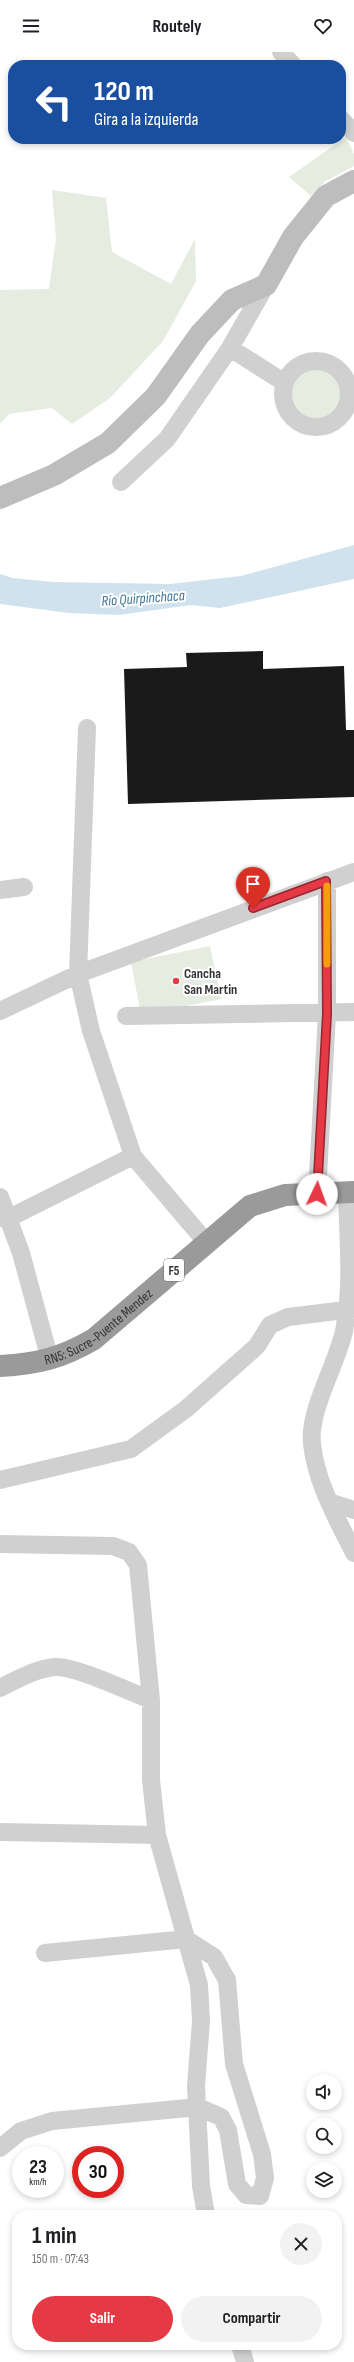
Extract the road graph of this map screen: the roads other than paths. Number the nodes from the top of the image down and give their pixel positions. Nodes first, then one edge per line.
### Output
1 (281, 52) edge
2 (288, 60) edge
3 (346, 125) edge
4 (354, 134) edge
5 (354, 180) edge
6 (266, 284) junction
7 (230, 348) junction
8 (285, 383) dead end
9 (121, 482) dead end
10 (0, 498) edge
11 (87, 728) dead end
12 (354, 872) edge
13 (326, 881) junction
14 (24, 887) dead end
15 (0, 890) edge
16 (78, 974) junction
17 (0, 1011) edge
18 (354, 1012) edge
19 (327, 1014) junction
20 (126, 1016) dead end
21 (133, 1156) junction
22 (350, 1192) edge
23 (317, 1194) junction
24 (0, 1197) edge
25 (4, 1218) edge
26 (206, 1242) junction
27 (351, 1309) edge
28 (50, 1360) junction
29 (0, 1366) edge
30 (0, 1480) edge
31 (329, 1502) junction
32 (354, 1510) edge
33 (0, 1544) edge
34 (354, 1554) edge
35 (0, 1688) edge
36 (151, 1700) junction
37 (0, 1832) edge
38 (157, 1835) junction
39 (186, 1939) junction
40 (45, 1953) dead end
41 (198, 2107) junction
42 (0, 2148) edge
43 (205, 2210) edge
44 (241, 2350) edge
45 (245, 2362) edge

1 - 2 street
3 - 4 street
5 - 6 street
6 - 7 street
6 - 10 street
7 - 8 street
7 - 9 street
11 - 16 street
12 - 13 street
13 - 16 street
13 - 19 street
14 - 15 street
16 - 17 street
16 - 21 street
18 - 19 street
19 - 20 street
19 - 23 street
21 - 25 street
21 - 26 street
22 - 23 highway, RN5: Sucre-Puente Mendez / F5
22 - 27 street
23 - 26 highway, RN5: Sucre-Puente Mendez / F5
24 - 25 street
25 - 28 street
26 - 28 highway, RN5: Sucre-Puente Mendez / F5
27 - 30 street
27 - 31 street
28 - 29 highway, RN5: Sucre-Puente Mendez / F5
31 - 32 street
31 - 34 street
33 - 36 street
35 - 36 street
36 - 38 street
37 - 38 street
38 - 39 street
39 - 40 street
39 - 41 street
39 - 41 street
41 - 42 street
41 - 43 street
44 - 45 street

